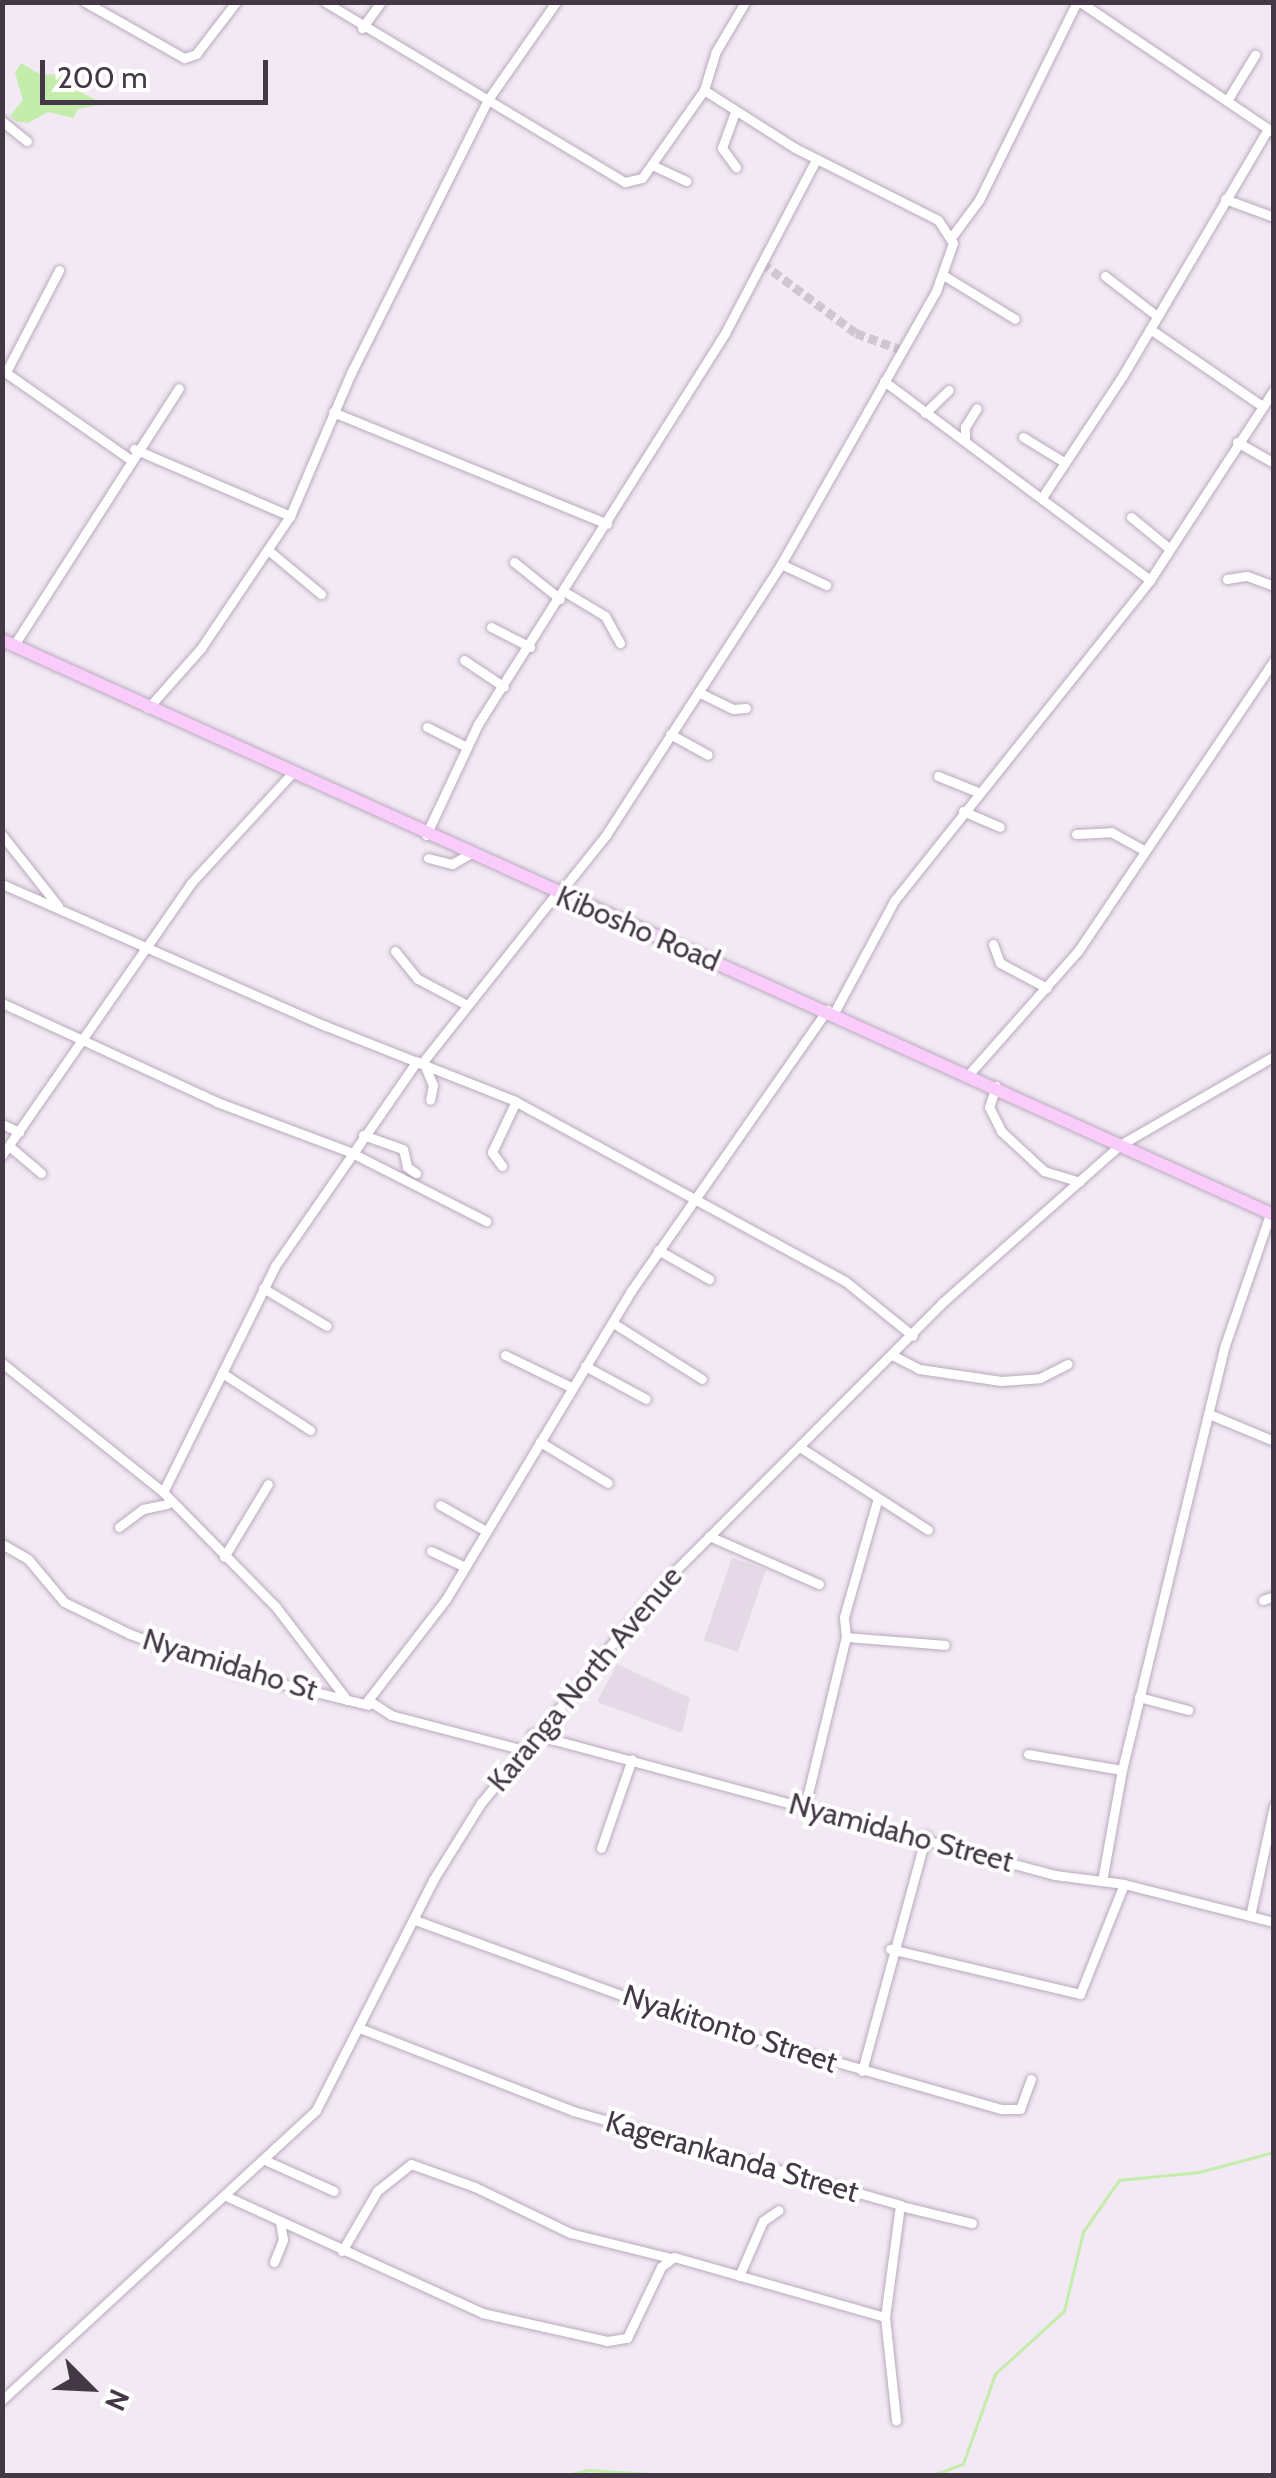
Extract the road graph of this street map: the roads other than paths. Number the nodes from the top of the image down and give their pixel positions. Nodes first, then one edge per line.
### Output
1 (85, 2) edge
2 (236, 2) edge
3 (325, 2) edge
4 (381, 2) edge
5 (556, 2) edge
6 (746, 2) edge
7 (1078, 2) edge
8 (362, 28) junction
9 (1255, 55) dead end
10 (704, 90) junction
11 (1228, 100) junction
12 (487, 101) junction
13 (735, 112) junction
14 (2, 122) edge
15 (1271, 131) edge
16 (28, 141) dead end
17 (816, 160) junction
18 (652, 165) junction
19 (736, 167) dead end
20 (686, 180) dead end
21 (1225, 199) junction
22 (1274, 217) edge
23 (953, 235) junction
24 (59, 270) dead end
25 (943, 275) junction
26 (1105, 276) dead end
27 (1157, 316) junction
28 (1015, 319) dead end
29 (1150, 328) junction
30 (4, 371) edge
31 (884, 380) junction
32 (179, 388) dead end
33 (949, 390) dead end
34 (1274, 390) edge
35 (1262, 406) junction
36 (977, 408) dead end
37 (332, 412) junction
38 (925, 413) junction
39 (1023, 437) dead end
40 (965, 442) junction
41 (1237, 442) junction
42 (131, 453) junction
43 (1064, 462) junction
44 (1274, 463) edge
45 (1043, 496) junction
46 (290, 516) junction
47 (1130, 517) dead end
48 (607, 524) junction
49 (1170, 548) junction
50 (268, 550) junction
51 (514, 562) dead end
52 (781, 564) junction
53 (1228, 579) dead end
54 (1150, 580) junction
55 (826, 585) dead end
56 (1274, 586) edge
57 (320, 594) dead end
58 (563, 596) junction
59 (491, 627) dead end
60 (8, 642) edge
61 (620, 642) dead end
62 (530, 647) junction
63 (464, 660) dead end
64 (1274, 660) edge
65 (504, 687) junction
66 (698, 692) junction
67 (148, 708) junction
68 (746, 708) dead end
69 (426, 726) dead end
70 (670, 734) junction
71 (467, 747) junction
72 (708, 755) dead end
73 (292, 774) junction
74 (938, 776) dead end
75 (978, 792) junction
76 (963, 812) junction
77 (1000, 827) dead end
78 (1076, 834) dead end
79 (2, 835) edge
80 (426, 835) junction
81 (1145, 851) junction
82 (469, 854) junction
83 (428, 858) dead end
84 (2, 884) edge
85 (557, 894) junction
86 (59, 909) junction
87 (993, 944) dead end
88 (146, 949) junction
89 (395, 951) dead end
90 (1046, 988) junction
91 (2, 1003) edge
92 (467, 1005) junction
93 (831, 1012) junction
94 (83, 1044) junction
95 (1274, 1056) edge
96 (421, 1063) junction
97 (969, 1074) junction
98 (996, 1086) junction
99 (430, 1100) dead end
100 (516, 1101) junction
101 (2, 1124) edge
102 (18, 1132) junction
103 (364, 1134) junction
104 (1120, 1145) junction
105 (9, 1146) junction
106 (350, 1152) junction
107 (2, 1155) edge
108 (502, 1166) dead end
109 (40, 1173) dead end
110 (416, 1173) dead end
111 (1079, 1182) junction
112 (691, 1200) junction
113 (1272, 1214) edge
114 (486, 1220) dead end
115 (658, 1250) junction
116 (709, 1279) dead end
117 (263, 1288) junction
118 (613, 1323) junction
119 (327, 1326) dead end
120 (913, 1336) junction
121 (505, 1355) dead end
122 (894, 1356) junction
123 (2, 1363) edge
124 (1068, 1364) dead end
125 (584, 1366) junction
126 (222, 1373) junction
127 (702, 1379) dead end
128 (571, 1387) junction
129 (646, 1400) dead end
130 (1209, 1414) junction
131 (310, 1430) dead end
132 (1274, 1441) edge
133 (540, 1442) junction
134 (802, 1448) junction
135 (608, 1483) dead end
136 (268, 1484) dead end
137 (163, 1492) junction
138 (878, 1498) junction
139 (167, 1504) junction
140 (440, 1505) dead end
141 (119, 1527) dead end
142 (928, 1530) dead end
143 (486, 1531) junction
144 (708, 1536) junction
145 (2, 1544) edge
146 (432, 1551) dead end
147 (224, 1558) junction
148 (465, 1567) junction
149 (818, 1584) dead end
150 (846, 1637) junction
151 (946, 1644) dead end
152 (1138, 1697) junction
153 (346, 1700) junction
154 (368, 1705) junction
155 (1188, 1710) dead end
156 (532, 1734) junction
157 (524, 1750) junction
158 (1028, 1754) dead end
159 (632, 1758) junction
160 (1122, 1770) junction
161 (805, 1806) junction
162 (1274, 1806) edge
163 (926, 1836) junction
164 (601, 1848) dead end
165 (1102, 1881) junction
166 (1124, 1884) junction
167 (1250, 1916) junction
168 (415, 1920) junction
169 (1274, 1922) edge
170 (890, 1949) junction
171 (362, 2029) junction
172 (862, 2071) junction
173 (1031, 2079) dead end
174 (267, 2162) junction
175 (334, 2191) dead end
176 (228, 2197) junction
177 (902, 2206) junction
178 (780, 2210) dead end
179 (280, 2222) junction
180 (972, 2223) dead end
181 (342, 2250) junction
182 (670, 2258) junction
183 (274, 2262) dead end
184 (739, 2276) junction
185 (885, 2318) junction
186 (2, 2400) edge
187 (896, 2420) dead end

1 - 2 street
3 - 8 street
4 - 8 street
5 - 12 street
6 - 10 street
7 - 11 street
7 - 23 street
8 - 12 street
9 - 11 street
10 - 13 street
10 - 18 street
11 - 15 street
12 - 18 street
12 - 37 street
13 - 17 street
13 - 19 street
14 - 16 street
15 - 21 street
17 - 23 street
17 - 48 street
18 - 20 street
21 - 22 street
21 - 27 street
23 - 25 street
24 - 30 street
25 - 28 street
25 - 31 street
26 - 27 street
27 - 29 street
29 - 35 street
29 - 43 street
30 - 42 street
31 - 38 street
31 - 52 street
32 - 42 street
33 - 38 street
34 - 35 street
35 - 41 street
36 - 40 street
37 - 46 street
37 - 48 street
38 - 40 street
39 - 43 street
40 - 45 street
41 - 44 street
41 - 49 street
42 - 46 street
42 - 60 street
43 - 45 street
45 - 54 street
46 - 50 street
47 - 49 street
48 - 58 street
49 - 54 street
50 - 57 street
50 - 67 street
51 - 58 street
52 - 55 street
52 - 66 street
53 - 56 street
54 - 75 street
58 - 61 street
58 - 62 street
59 - 62 street
60 - 67 street, Kibosho Road
62 - 65 street
63 - 65 street
64 - 81 street
65 - 71 street
66 - 68 street
66 - 70 street
67 - 73 street, Kibosho Road
69 - 71 street
70 - 72 street
70 - 85 street
71 - 80 street
73 - 80 street, Kibosho Road
73 - 88 street
74 - 75 street
75 - 76 street
76 - 77 street
76 - 93 street
78 - 81 street
79 - 86 street
80 - 82 street, Kibosho Road
81 - 90 street
82 - 83 street
82 - 85 street, Kibosho Road
84 - 86 street
85 - 92 street
85 - 93 street, Kibosho Road
86 - 88 street
87 - 90 street
88 - 94 street
88 - 96 street
89 - 92 street
90 - 97 street
91 - 94 street
92 - 96 street
93 - 97 street, Kibosho Road
93 - 112 street
94 - 102 street
94 - 106 street
95 - 104 street, Karanga North Avenue
96 - 99 street
96 - 100 street
96 - 103 street
97 - 98 street, Kibosho Road
98 - 104 street, Kibosho Road
98 - 111 street
100 - 108 street
100 - 112 street
101 - 102 street
102 - 105 street
103 - 106 street
103 - 110 street
104 - 111 street, Karanga North Avenue
104 - 113 street, Kibosho Road
105 - 107 street
105 - 109 street
106 - 114 street
106 - 117 street
111 - 120 street, Karanga North Avenue
112 - 115 street
112 - 120 street
113 - 130 street
115 - 116 street
115 - 118 street
117 - 119 street
117 - 126 street
118 - 125 street
118 - 127 street
120 - 122 street, Karanga North Avenue
121 - 128 street
122 - 124 street
122 - 134 street, Karanga North Avenue
123 - 137 street
125 - 128 street
125 - 129 street
126 - 131 street
126 - 137 street
128 - 133 street
130 - 132 street
130 - 152 street
133 - 135 street
133 - 143 street
134 - 138 street
134 - 144 street, Karanga North Avenue
136 - 147 street
137 - 139 street
138 - 142 street
138 - 150 street
139 - 141 street
139 - 147 street
140 - 143 street
143 - 148 street
144 - 149 street
144 - 156 street, Karanga North Avenue
145 - 153 street, Nyamidaho St
146 - 148 street
147 - 153 street
148 - 154 street
150 - 151 street
150 - 161 street
152 - 155 street
152 - 160 street
153 - 154 street, Nyamidaho St
154 - 157 street, Nyamidaho St
156 - 157 street, Karanga North Avenue
156 - 159 street, Nyamidaho Street
157 - 168 street, Karanga North Avenue
158 - 160 street
159 - 161 street, Nyamidaho Street
159 - 164 street
160 - 165 street
161 - 163 street, Nyamidaho Street
162 - 167 street
163 - 165 street, Nyamidaho Street
163 - 170 street
165 - 166 street, Nyamidaho Street
166 - 167 street, Nyamidaho Street
166 - 170 street
167 - 169 street, Nyamidaho Street
168 - 171 street, Karanga North Avenue
168 - 172 street, Nyakitonto Street
170 - 172 street
171 - 174 street, Karanga North Avenue
171 - 177 street, Kagerankanda Street
172 - 173 street, Nyakitonto Street
174 - 175 street
174 - 176 street, Karanga North Avenue
176 - 179 street
176 - 186 street, Karanga North Avenue
177 - 180 street, Kagerankanda Street
177 - 185 street
178 - 184 street
179 - 181 street
179 - 183 street
181 - 182 street
181 - 182 street
182 - 184 street
184 - 185 street
185 - 187 street

